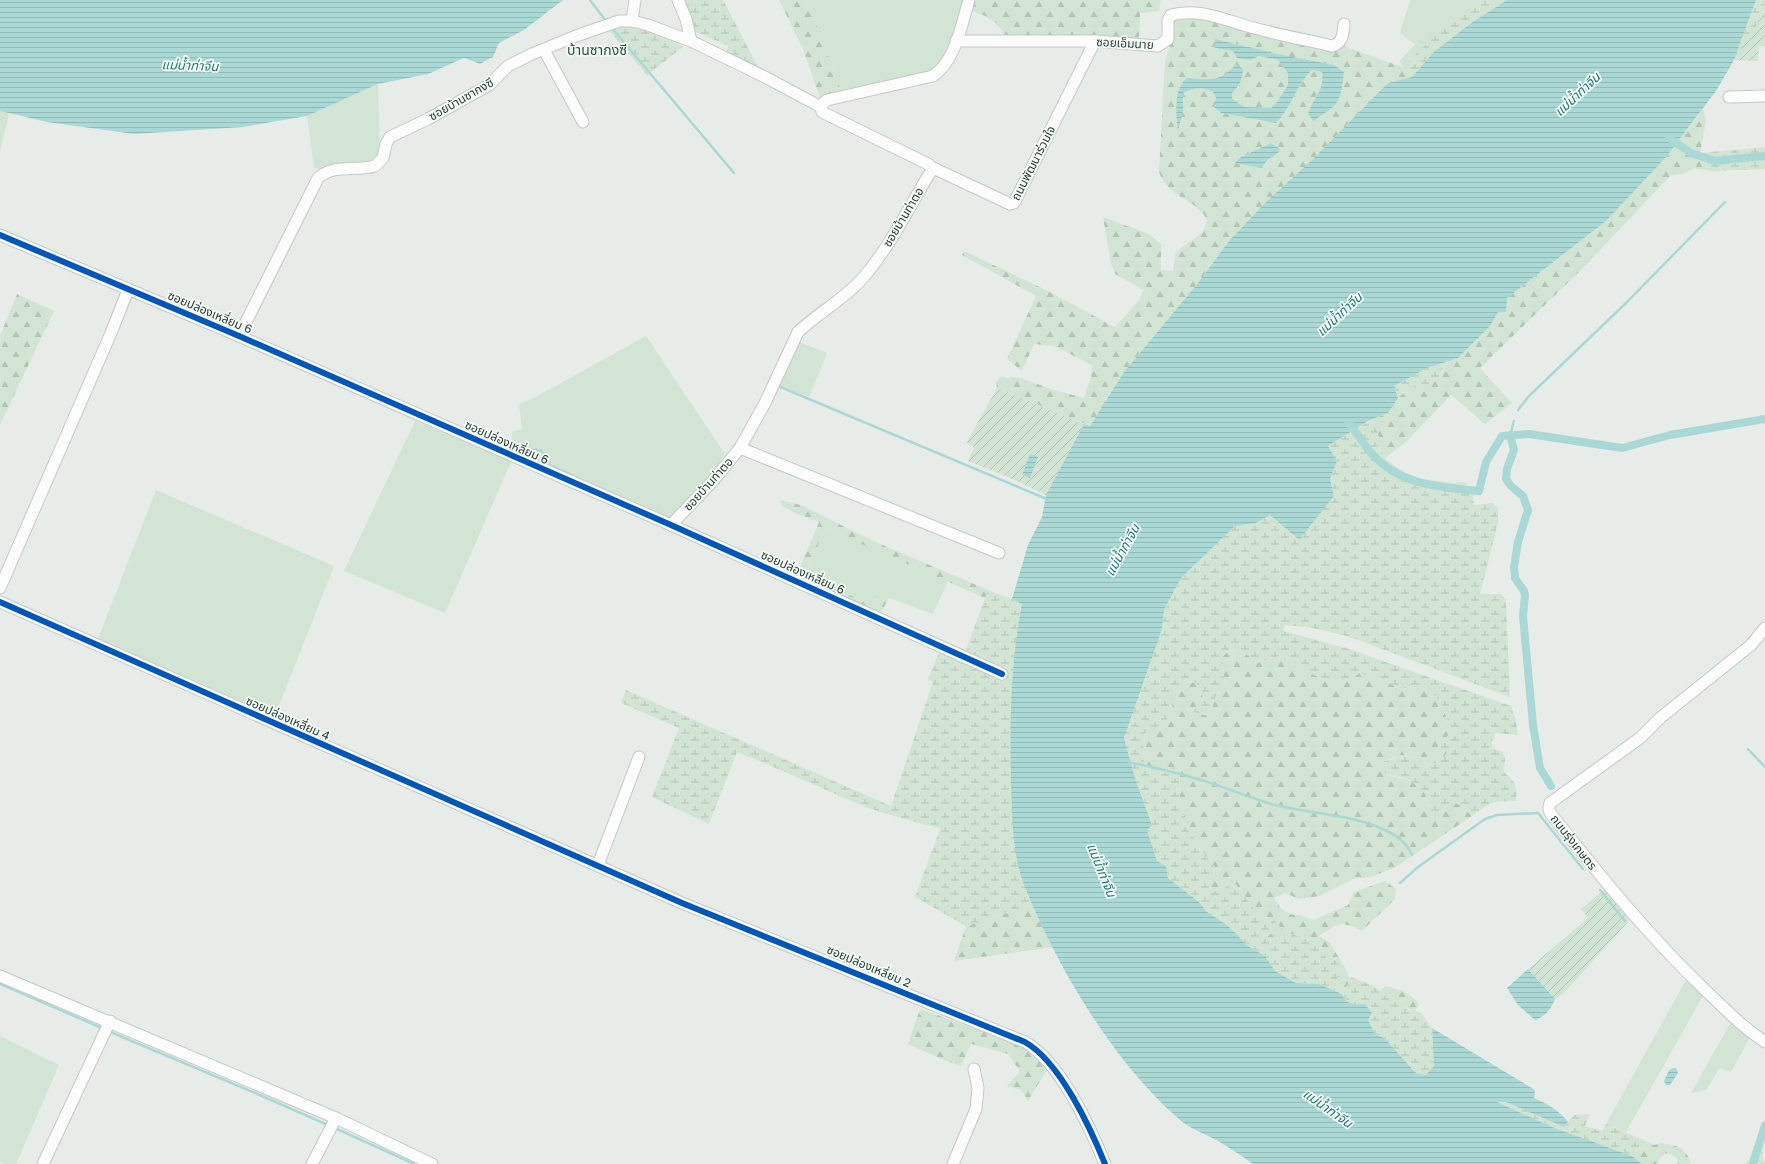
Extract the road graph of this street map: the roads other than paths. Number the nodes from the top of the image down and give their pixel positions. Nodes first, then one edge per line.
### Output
1 (635, 0) edge
2 (678, 0) edge
3 (969, 0) edge
4 (632, 21) junction
5 (1344, 24) dead end
6 (691, 41) junction
7 (956, 41) junction
8 (1095, 42) junction
9 (544, 50) junction
10 (1765, 96) edge
11 (1730, 98) dead end
12 (821, 108) junction
13 (583, 122) dead end
14 (931, 167) junction
15 (0, 235) edge
16 (128, 290) junction
17 (239, 336) junction
18 (740, 448) junction
19 (671, 525) junction
20 (999, 553) dead end
21 (0, 588) edge
22 (0, 602) edge
23 (1765, 628) edge
24 (1002, 674) dead end
25 (638, 757) dead end
26 (568, 852) joint
27 (598, 865) junction
28 (0, 976) edge
29 (107, 1027) junction
30 (1765, 1042) edge
31 (974, 1068) dead end
32 (336, 1118) junction
33 (44, 1164) edge
34 (312, 1164) edge
35 (432, 1164) edge
36 (953, 1164) edge
37 (1105, 1164) edge

1 - 4 street
2 - 6 street
3 - 7 street
4 - 6 street, ซอยบ้านซากงซี
4 - 9 street, ซอยบ้านซากงซี
5 - 8 street, ซอยเอ็มนาย
6 - 12 street, ซอยบ้านซากงซี
7 - 8 street, ซอยเอ็มนาย
7 - 12 street
8 - 14 street, ถนนพัฒนาร่วมใจ
9 - 13 street
9 - 17 street, ซอยบ้านซากงซี
10 - 11 street
12 - 14 street
14 - 18 street, ซอยบ้านท่าตอ
15 - 16 street, ซอยปล่องเหลี่ยม 6
16 - 17 street, ซอยปล่องเหลี่ยม 6
16 - 21 street
17 - 19 street, ซอยปล่องเหลี่ยม 6
18 - 19 street, ซอยบ้านท่าตอ
18 - 20 street
19 - 24 street, ซอยปล่องเหลี่ยม 6
22 - 26 street, ซอยปล่องเหลี่ยม 4
23 - 30 street, ถนนรุ่งเกษตร
25 - 27 street
26 - 27 street, ซอยปล่องเหลี่ยม 2
27 - 37 street, ซอยปล่องเหลี่ยม 2
28 - 29 street
29 - 32 street
29 - 33 street
31 - 36 street
32 - 34 street
32 - 35 street

